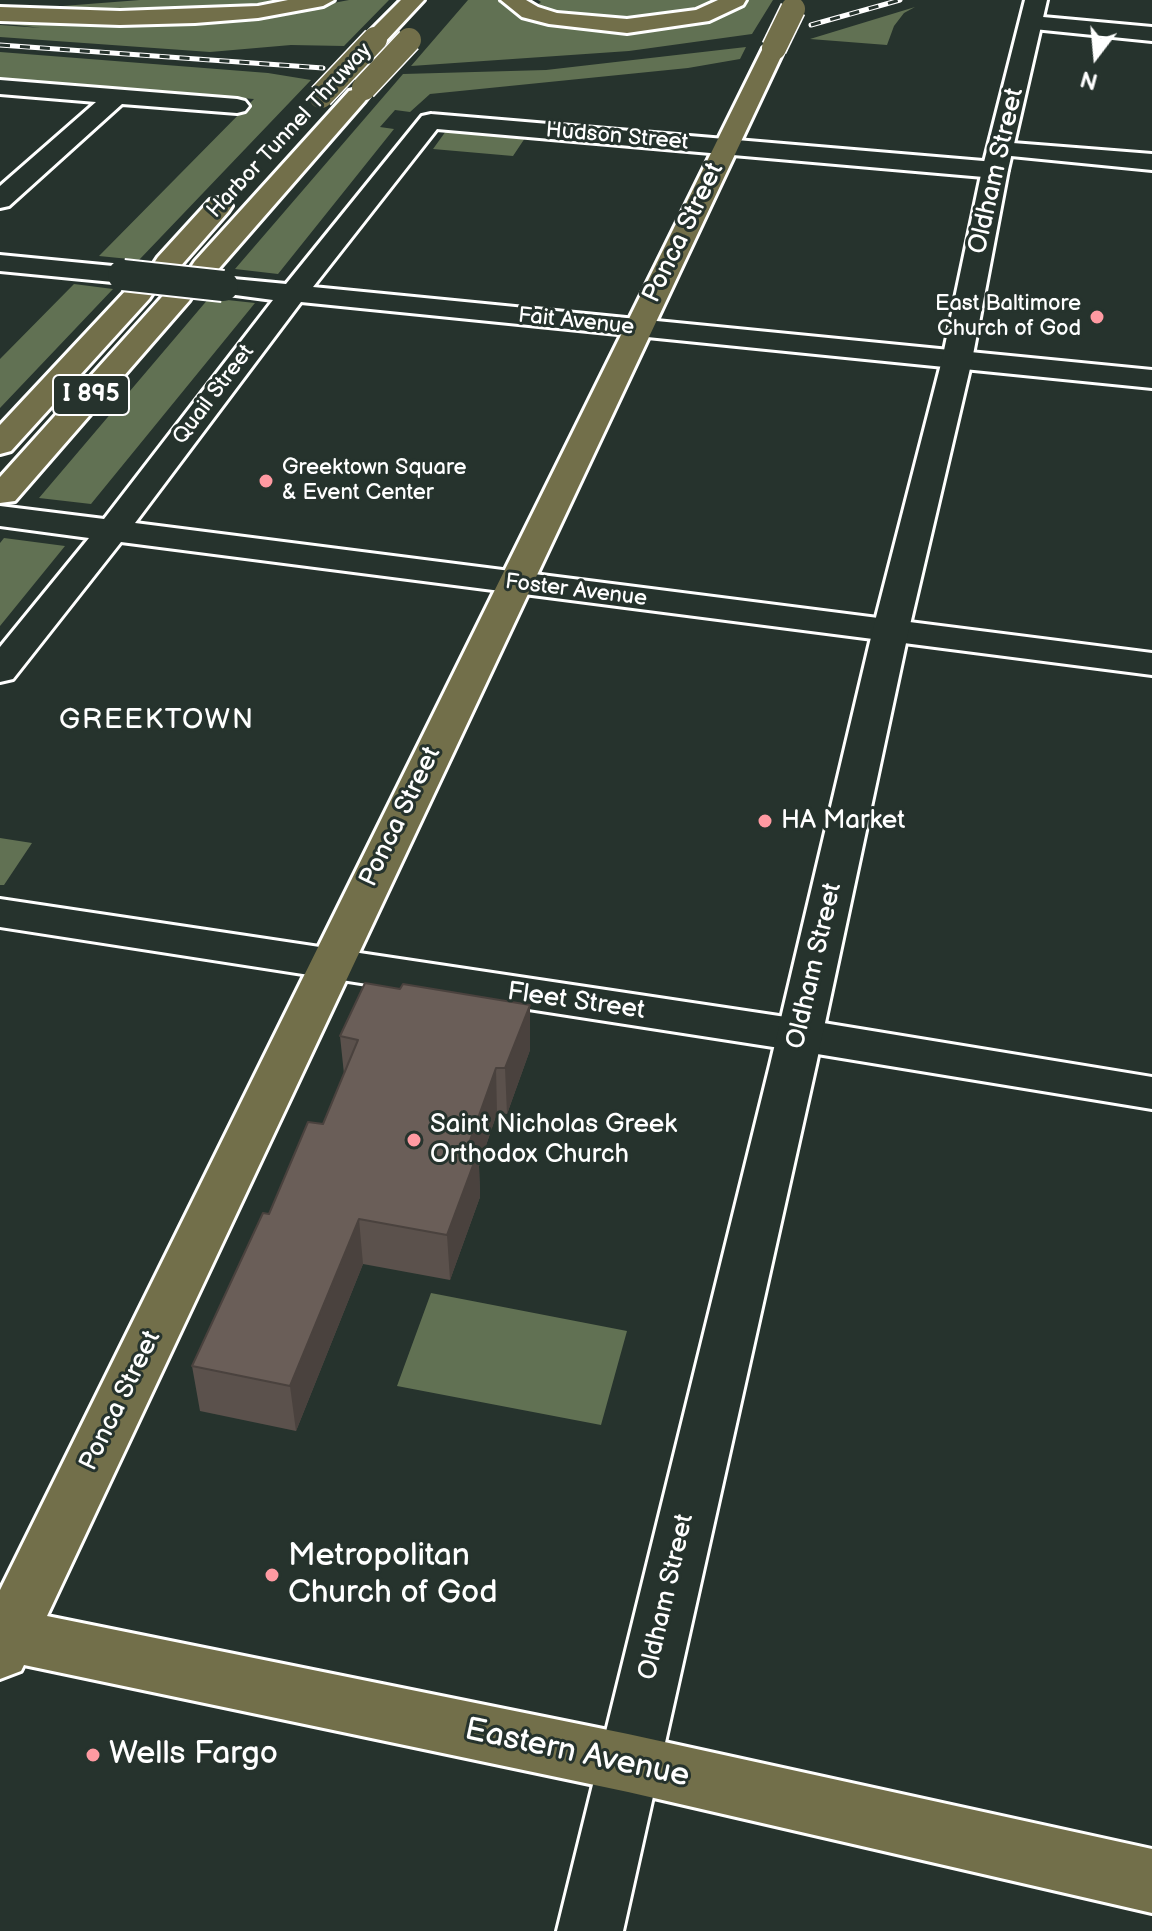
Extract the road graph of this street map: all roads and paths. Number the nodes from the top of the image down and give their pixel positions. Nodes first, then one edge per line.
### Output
1 (117, 0) edge
2 (323, 0) edge
3 (413, 0) edge
4 (512, 0) edge
5 (735, 0) edge
6 (795, 4) edge
7 (0, 6) edge
8 (1034, 12) edge
9 (0, 14) edge
10 (427, 20) dead end
11 (1152, 34) edge
12 (0, 87) edge
13 (117, 96) junction
14 (312, 105) dead end
15 (237, 106) dead end
16 (431, 121) joint
17 (727, 147) junction
18 (13, 156) dead end
19 (46, 159) junction
20 (998, 159) junction
21 (1152, 162) edge
22 (234, 190) dead end
23 (0, 200) edge
24 (0, 263) edge
25 (168, 263) dead end
26 (214, 276) junction
27 (131, 284) junction
28 (293, 293) junction
29 (179, 295) dead end
30 (636, 329) junction
31 (957, 360) junction
32 (1152, 379) edge
33 (0, 444) edge
34 (9, 509) edge
35 (113, 530) junction
36 (514, 583) junction
37 (891, 629) junction
38 (1152, 664) edge
39 (0, 671) edge
40 (0, 913) edge
41 (330, 966) junction
42 (799, 1035) junction
43 (1152, 1093) edge
44 (3, 1640) edge
45 (628, 1763) junction
46 (1152, 1881) edge
47 (590, 1931) edge

1 - 7 main road
2 - 9 main road
3 - 14 main road, Harbor Tunnel Thruway, bridge
4 - 5 main road
6 - 17 main road, Ponca Street, bridge
8 - 11 street
8 - 20 street, Oldham Street
10 - 26 main road, Harbor Tunnel Thruway, bridge
12 - 13 street
13 - 15 street
13 - 19 street
16 - 17 street, Hudson Street
16 - 28 street, Quail Street
17 - 20 street, Hudson Street
17 - 30 main road, Ponca Street
18 - 19 street
19 - 23 street
20 - 21 street, Hudson Street
20 - 31 street, Oldham Street
22 - 25 main road, Harbor Tunnel Thruway
24 - 27 street, Fait Avenue
26 - 27 street, Fait Avenue, bridge
26 - 28 street, Fait Avenue
27 - 33 main road, I 895
28 - 30 street, Fait Avenue
28 - 35 street, Quail Street
29 - 34 main road, I 895
30 - 31 street, Fait Avenue
30 - 36 main road, Ponca Street
31 - 32 street, Fait Avenue
31 - 37 street, Oldham Street
34 - 35 street, Foster Avenue
35 - 36 street, Foster Avenue
35 - 39 street, Quail Street
36 - 37 street, Foster Avenue
36 - 41 main road, Ponca Street
37 - 38 street, Foster Avenue
37 - 42 street, Oldham Street
40 - 41 street, Fleet Street
41 - 42 street, Fleet Street
41 - 44 main road, Ponca Street
42 - 43 street, Fleet Street
42 - 45 street, Oldham Street
44 - 45 main road, Eastern Avenue
45 - 46 main road, Eastern Avenue
45 - 47 street, Oldham Street

